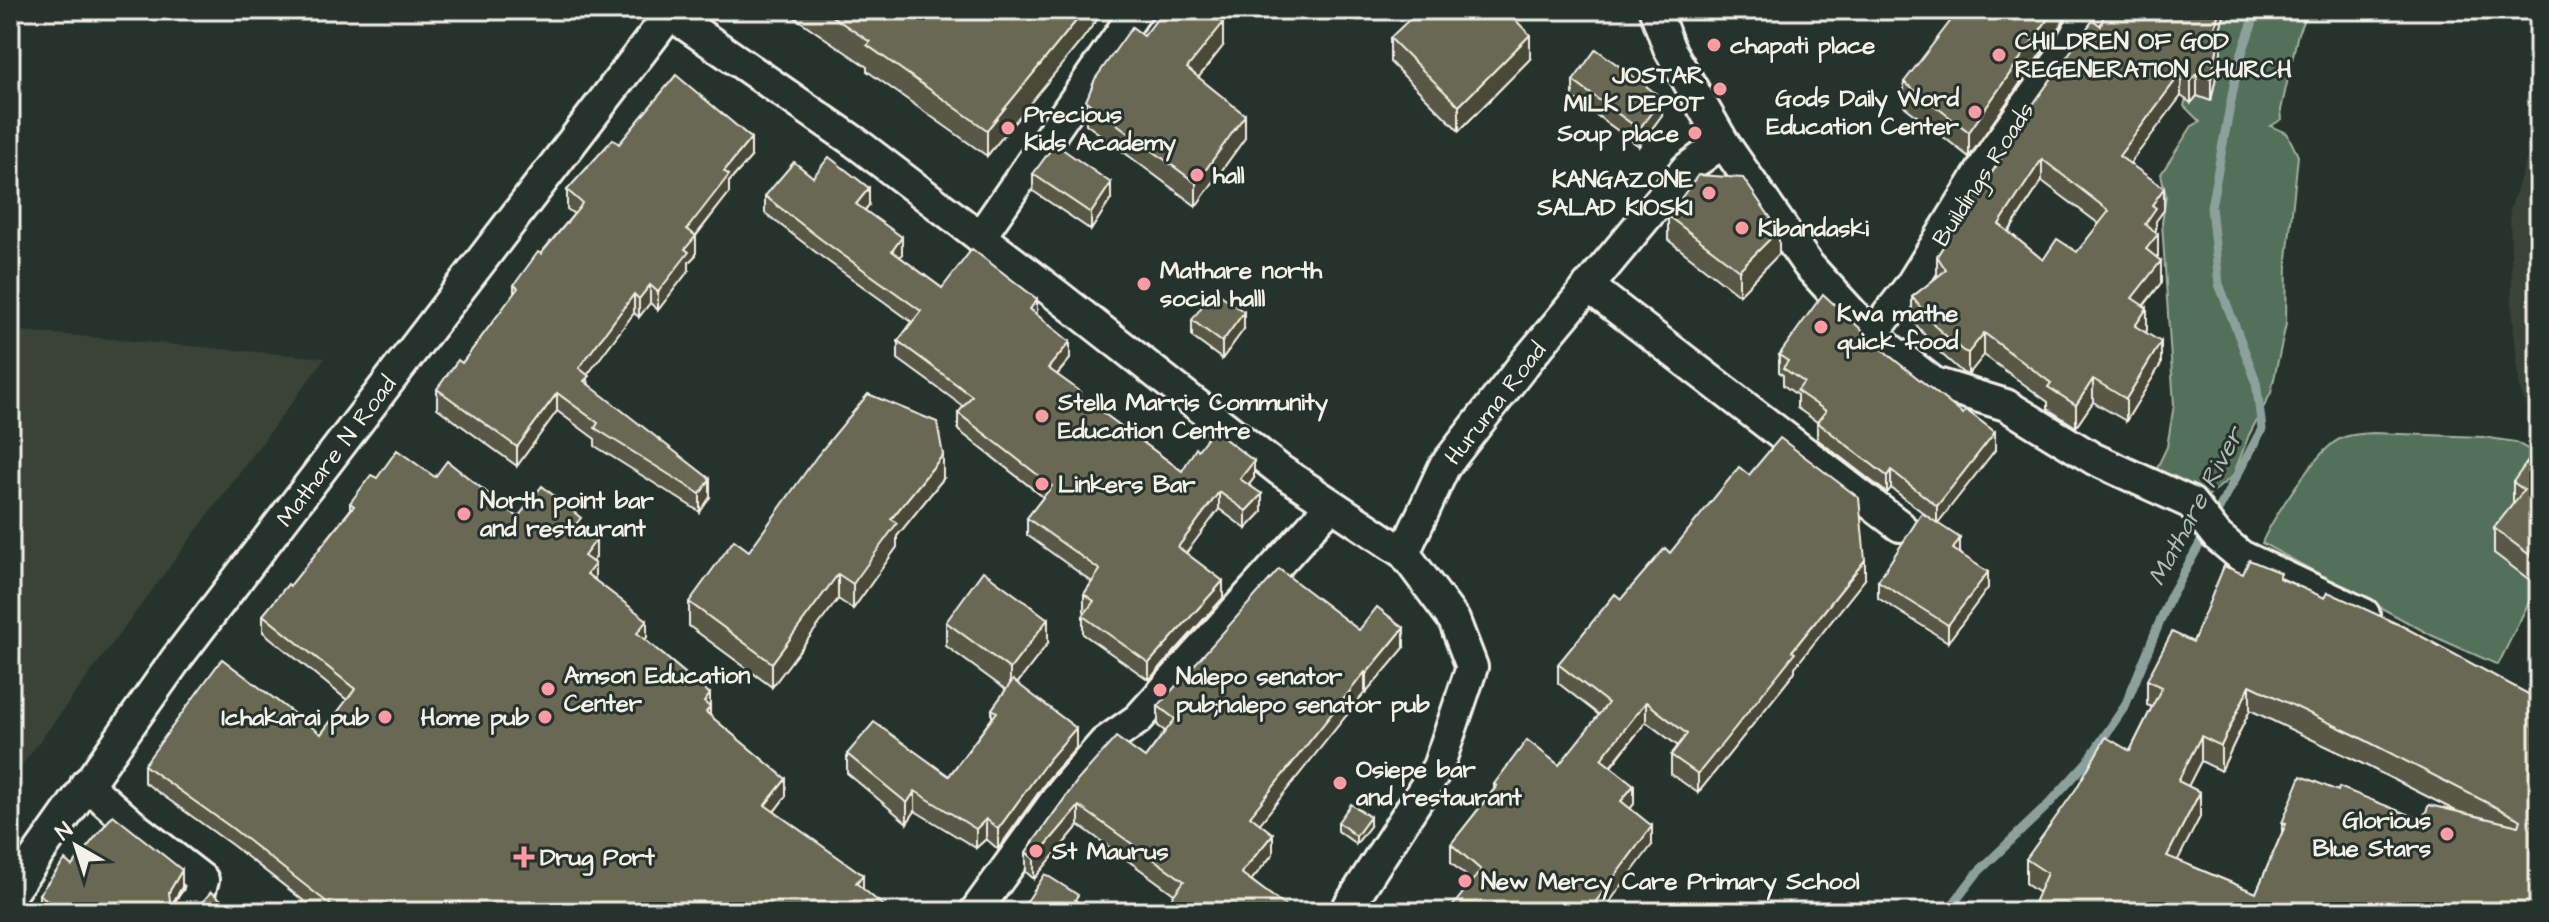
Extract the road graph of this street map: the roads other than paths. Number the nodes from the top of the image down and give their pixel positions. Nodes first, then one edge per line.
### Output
1 (1137, 10) edge
2 (1655, 10) edge
3 (2090, 10) edge
4 (671, 12) edge
5 (1723, 142) junction
6 (980, 237) junction
7 (1588, 286) junction
8 (1872, 335) junction
9 (1331, 505) junction
10 (1900, 526) dead end
11 (1404, 553) junction
12 (2383, 623) edge
13 (86, 784) junction
14 (10, 894) edge
15 (187, 912) edge
16 (975, 912) edge
17 (1345, 912) edge

1 - 6 street
2 - 5 street
3 - 8 street, Buildings Roads
4 - 6 street
4 - 13 street, Mathare N Road
5 - 7 street, Huruma Road
5 - 8 street
6 - 9 street
7 - 10 street
7 - 11 street, Huruma Road
8 - 12 street
9 - 11 street
9 - 16 street
11 - 17 street
13 - 14 street, Mathare N Road
13 - 15 street

